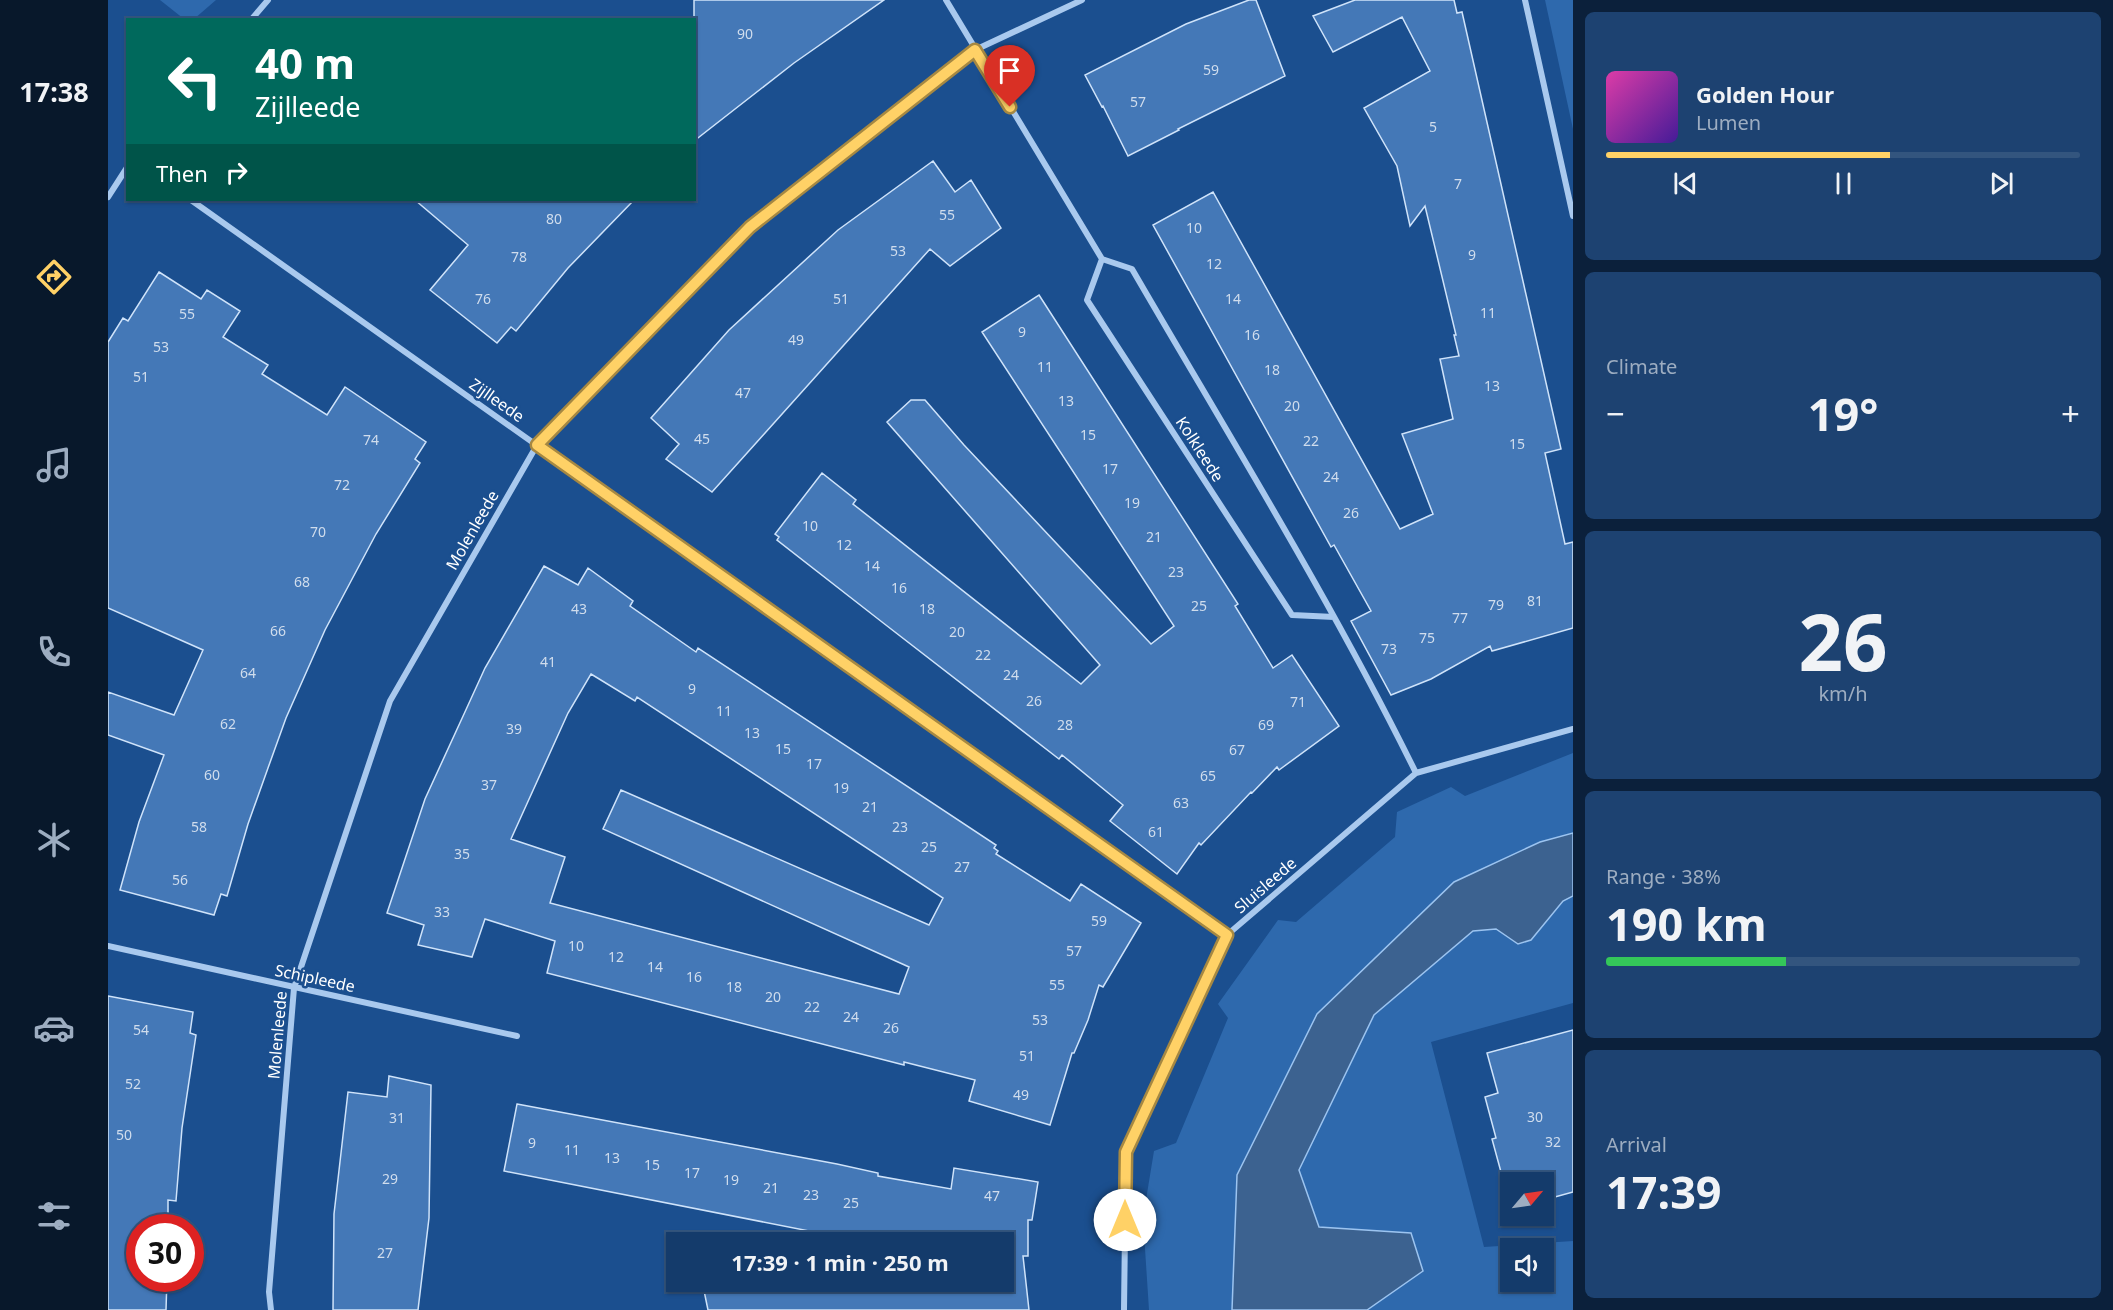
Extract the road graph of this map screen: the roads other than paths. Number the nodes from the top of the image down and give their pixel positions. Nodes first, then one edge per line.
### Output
1 (268, 0) edge
2 (946, 0) edge
3 (1082, 0) edge
4 (1525, 0) edge
5 (253, 18) edge
6 (975, 50) junction
7 (126, 169) edge
8 (108, 197) edge
9 (192, 201) edge
10 (1573, 216) edge
11 (1102, 259) junction
12 (537, 445) junction
13 (1334, 617) junction
14 (1573, 729) edge
15 (1416, 773) junction
16 (1227, 935) junction
17 (108, 946) edge
18 (294, 988) junction
19 (517, 1036) dead end
20 (271, 1310) edge
21 (1124, 1310) edge

1 - 5 street
2 - 6 street
3 - 6 street, Molenleede
4 - 10 street
6 - 11 street
6 - 12 street, Molenleede
7 - 8 street
9 - 12 street, Zijlleede
11 - 13 street, Kolkleede
11 - 13 street, Kolkleede
12 - 16 street, Zijlleede
12 - 18 street, Molenleede
13 - 15 street, Kolkleede
14 - 15 street, Sluisleede
15 - 16 street, Sluisleede
16 - 21 street, Sluisleede
17 - 18 street, Schipleede
18 - 19 street, Schipleede
18 - 20 street, Molenleede

